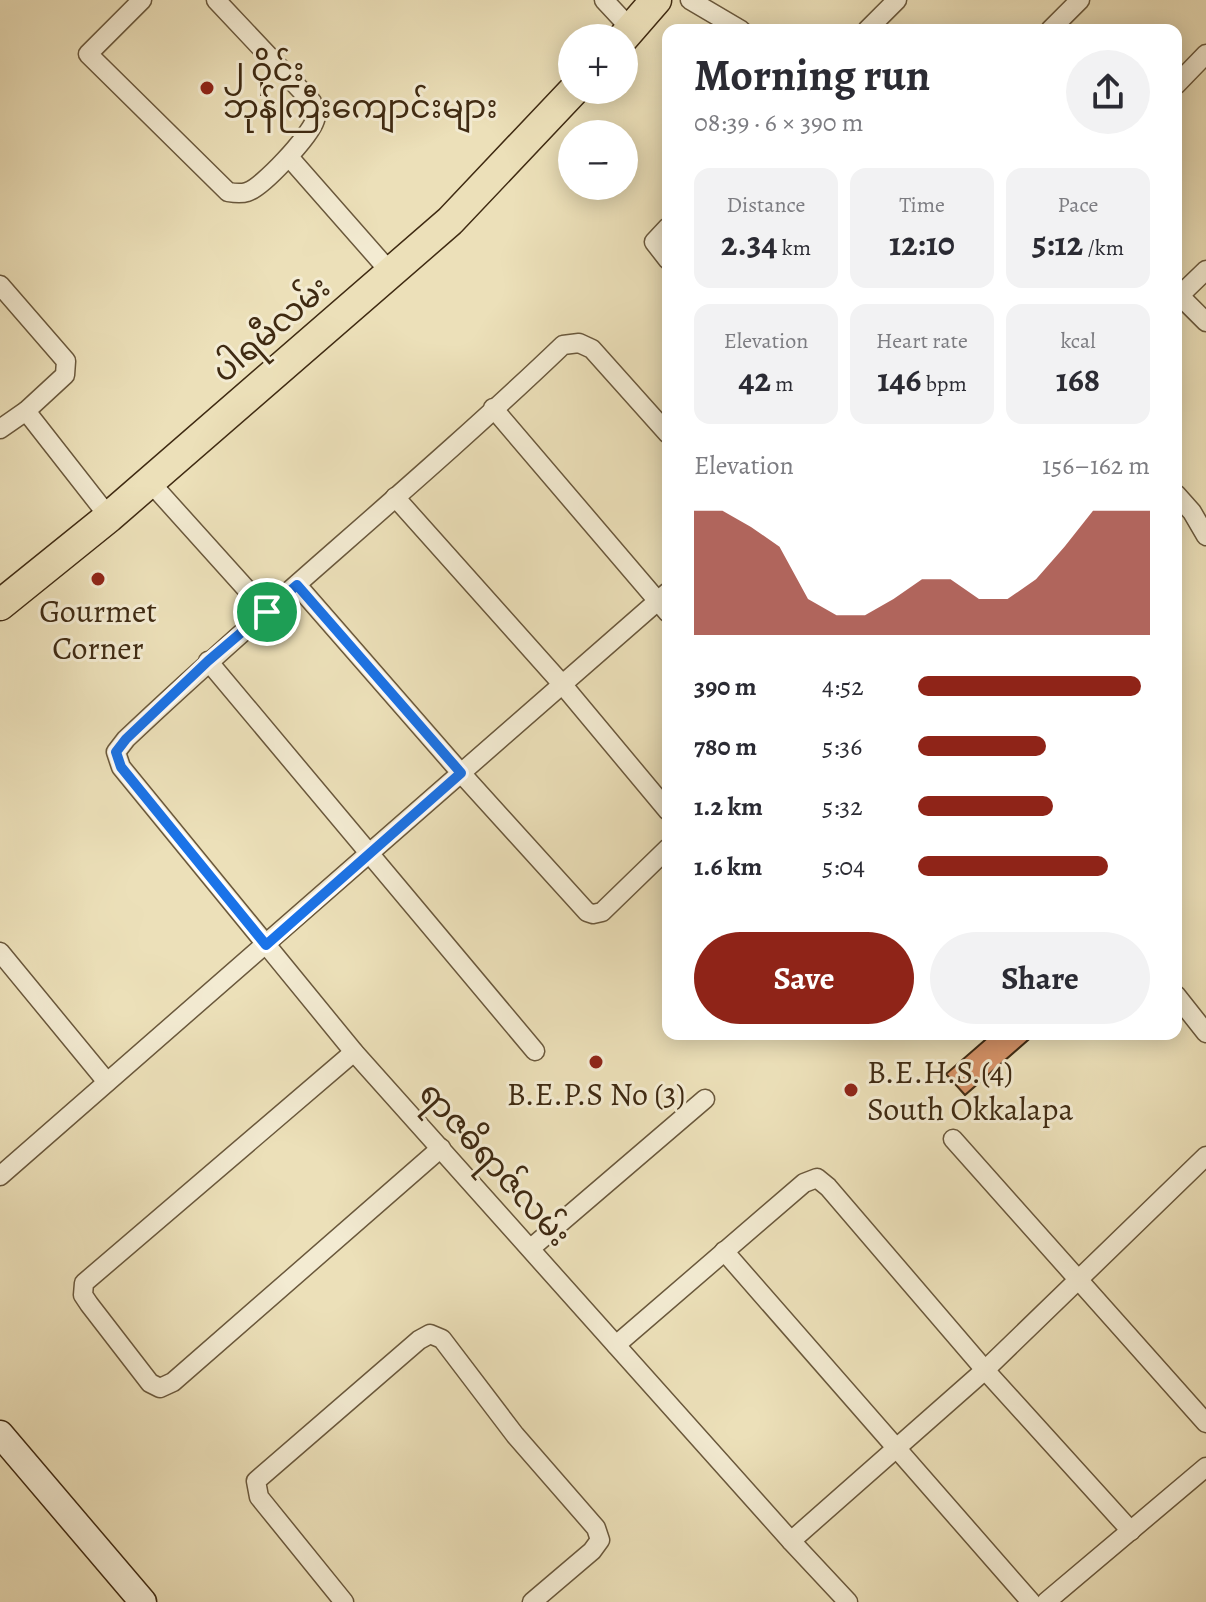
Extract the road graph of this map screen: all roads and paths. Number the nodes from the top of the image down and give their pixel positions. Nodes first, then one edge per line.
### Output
1 (142, 0) edge
2 (216, 0) edge
3 (604, 0) edge
4 (656, 0) edge
5 (690, 0) edge
6 (897, 0) edge
7 (1080, 0) edge
8 (620, 24) edge
9 (636, 24) edge
10 (731, 24) edge
11 (873, 24) edge
12 (1056, 24) edge
13 (1206, 54) edge
14 (1182, 79) edge
15 (561, 104) edge
16 (289, 157) junction
17 (662, 233) edge
18 (662, 252) edge
19 (1206, 270) edge
20 (391, 273) junction
21 (0, 285) edge
22 (1182, 292) edge
23 (1182, 300) edge
24 (1206, 322) edge
25 (493, 408) junction
26 (26, 411) junction
27 (662, 427) edge
28 (0, 429) edge
29 (150, 482) junction
30 (395, 497) junction
31 (1182, 501) edge
32 (109, 517) junction
33 (1206, 536) edge
34 (297, 585) junction
35 (662, 599) edge
36 (662, 604) edge
37 (0, 605) edge
38 (267, 612) junction
39 (208, 661) junction
40 (562, 684) junction
41 (461, 773) junction
42 (662, 804) edge
43 (662, 854) edge
44 (369, 855) junction
45 (266, 945) junction
46 (0, 952) edge
47 (1182, 1003) edge
48 (1206, 1033) edge
49 (535, 1051) dead end
50 (354, 1052) junction
51 (107, 1082) junction
52 (705, 1099) dead end
53 (953, 1139) dead end
54 (441, 1148) junction
55 (0, 1149) edge
56 (1206, 1156) edge
57 (7, 1170) edge
58 (531, 1248) junction
59 (724, 1251) junction
60 (1078, 1278) junction
61 (616, 1345) junction
62 (985, 1370) junction
63 (1206, 1423) edge
64 (0, 1434) edge
65 (895, 1448) junction
66 (1206, 1467) edge
67 (1131, 1531) junction
68 (791, 1541) junction
69 (335, 1599) edge
70 (143, 1602) edge
71 (532, 1602) edge
72 (848, 1602) edge
73 (1031, 1602) edge
74 (1046, 1602) edge

1 - 16 street
2 - 16 street
3 - 8 street
4 - 9 main road
5 - 10 street
6 - 11 street
7 - 12 street
13 - 14 street
15 - 20 main road, ပါရမီလမ်း
16 - 20 street
17 - 18 street
19 - 22 street
20 - 29 main road, ပါရမီလမ်း
21 - 26 street
23 - 24 street
25 - 27 street
25 - 30 street
25 - 35 street
26 - 28 street
26 - 32 street
29 - 32 main road, ပါရမီလမ်း
29 - 38 street
30 - 34 street
30 - 40 street
31 - 33 street
32 - 37 main road, ပါရမီလမ်း
34 - 38 street
34 - 41 street
36 - 40 street
38 - 39 street
39 - 44 street
39 - 45 street, ရာဇဓိရာဇ်လမ်း
40 - 41 street
40 - 42 street
41 - 43 street
41 - 44 street
44 - 45 street
44 - 49 street
45 - 50 street, ရာဇဓိရာဇ်လမ်း
45 - 51 street
46 - 51 street
47 - 48 street
50 - 54 street, ရာဇဓိရာဇ်လမ်း
50 - 54 street
51 - 57 street
52 - 58 street
53 - 60 street
54 - 58 street, ရာဇဓိရာဇ်လမ်း
55 - 57 street
56 - 60 street
58 - 61 street, ရာဇဓိရာဇ်လမ်း
59 - 61 street
59 - 62 street
59 - 65 street
60 - 62 street
60 - 63 street
61 - 68 street, ရာဇဓိရာဇ်လမ်း
62 - 65 street
62 - 67 street
64 - 70 main road
65 - 68 street
65 - 73 street
66 - 67 street
67 - 74 street
68 - 72 street, ရာဇဓိရာဇ်လမ်း
69 - 71 street

